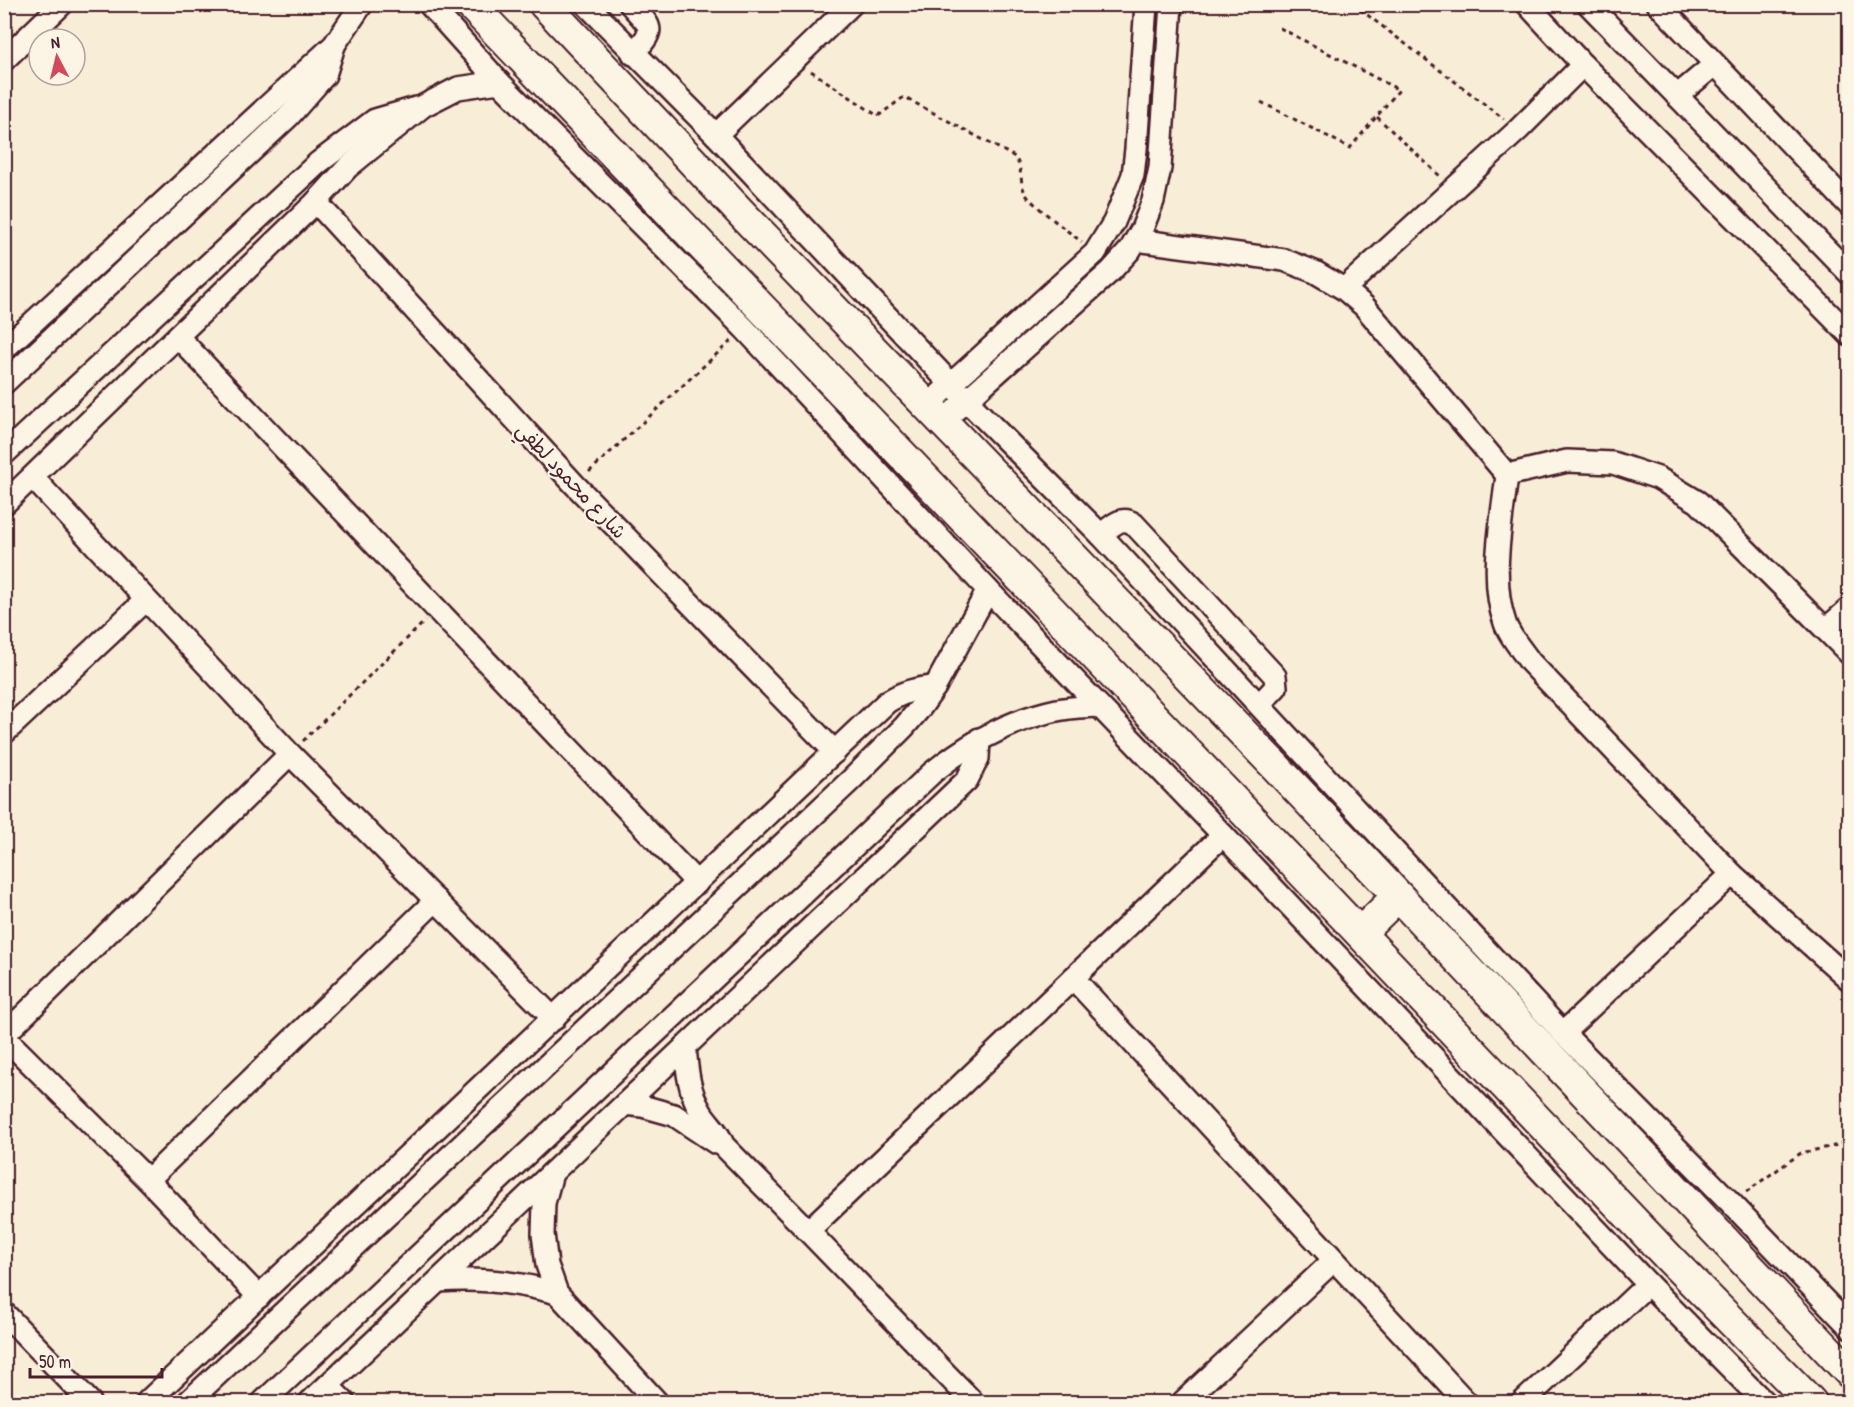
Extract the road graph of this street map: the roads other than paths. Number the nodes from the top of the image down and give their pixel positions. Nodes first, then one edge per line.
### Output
1 (62, 4) edge
2 (362, 4) edge
3 (429, 4) edge
4 (470, 4) edge
5 (544, 4) edge
6 (586, 4) edge
7 (630, 4) edge
8 (852, 4) edge
9 (1146, 4) edge
10 (1171, 4) edge
11 (1527, 4) edge
12 (1588, 4) edge
13 (1658, 4) edge
14 (334, 45) junction
15 (633, 54) junction
16 (4, 60) edge
17 (1583, 65) junction
18 (1714, 65) junction
19 (1142, 72) junction
20 (1167, 74) junction
21 (499, 82) junction
22 (1677, 96) junction
23 (423, 106) junction
24 (1138, 129) junction
25 (1163, 131) junction
26 (716, 135) junction
27 (316, 202) junction
28 (1850, 206) edge
29 (744, 215) junction
30 (1136, 240) junction
31 (707, 250) junction
32 (1850, 274) edge
33 (1344, 289) junction
34 (1850, 335) edge
35 (178, 337) junction
36 (4, 349) edge
37 (4, 383) edge
38 (950, 384) junction
39 (966, 400) junction
40 (935, 413) junction
41 (4, 454) edge
42 (1507, 475) junction
43 (33, 478) junction
44 (4, 504) edge
45 (1101, 535) junction
46 (988, 590) junction
47 (146, 600) junction
48 (1850, 608) edge
49 (1826, 629) junction
50 (1850, 654) edge
51 (935, 687) junction
52 (1260, 704) junction
53 (1099, 706) junction
54 (4, 733) edge
55 (979, 739) junction
56 (835, 752) junction
57 (290, 754) junction
58 (1223, 835) junction
59 (1732, 874) junction
60 (697, 883) junction
61 (1398, 896) junction
62 (436, 900) junction
63 (1360, 933) junction
64 (1072, 978) junction
65 (1850, 980) edge
66 (554, 1018) junction
67 (1563, 1033) junction
68 (4, 1036) edge
69 (685, 1047) junction
70 (625, 1104) junction
71 (723, 1145) junction
72 (552, 1173) junction
73 (148, 1180) junction
74 (808, 1231) junction
75 (1334, 1260) junction
76 (439, 1281) junction
77 (1648, 1284) junction
78 (557, 1293) junction
79 (259, 1298) junction
80 (4, 1312) edge
81 (1850, 1327) edge
82 (1850, 1373) edge
83 (328, 1386) junction
84 (90, 1402) edge
85 (147, 1402) edge
86 (188, 1402) edge
87 (263, 1402) edge
88 (310, 1402) edge
89 (344, 1402) edge
90 (657, 1402) edge
91 (973, 1402) edge
92 (1184, 1402) edge
93 (1466, 1402) edge
94 (1523, 1402) edge
95 (1764, 1402) edge
96 (1811, 1402) edge

1 - 16 street
2 - 14 street
3 - 21 street
4 - 31 street
5 - 29 street
6 - 15 street
7 - 15 street
8 - 26 street
9 - 19 street
10 - 20 street
11 - 17 street
12 - 22 street
13 - 18 street
14 - 36 street
14 - 37 street
15 - 26 street
17 - 33 street
17 - 34 street
18 - 22 street
18 - 28 street
19 - 20 street
19 - 24 street
20 - 25 street
21 - 23 street
21 - 46 street
22 - 32 street
23 - 27 street
23 - 41 street
24 - 25 street
24 - 38 street
25 - 30 street
26 - 38 street
27 - 35 street
27 - 56 street, شارع محمود لطفي
29 - 31 street
29 - 40 street
30 - 33 street
30 - 39 street
31 - 63 street
33 - 42 street
35 - 43 street
35 - 60 street
38 - 39 street
38 - 40 street
39 - 40 street
39 - 45 street
40 - 61 street
42 - 49 street
42 - 59 street
43 - 44 street
43 - 47 street
45 - 52 street
45 - 52 street
46 - 51 street
46 - 53 street
47 - 54 street
47 - 57 street
48 - 49 street
49 - 50 street
51 - 56 street
51 - 86 street
52 - 67 street
53 - 55 street
53 - 58 street
55 - 69 street
55 - 87 street
56 - 60 street
57 - 62 street
57 - 68 street
58 - 64 street
58 - 77 street
59 - 65 street
59 - 67 street
60 - 66 street
61 - 63 street
61 - 82 street
62 - 66 street
62 - 73 street
63 - 96 street
64 - 74 street
64 - 75 street
66 - 79 street
67 - 81 street
68 - 73 street
69 - 70 street
69 - 71 street
70 - 71 street
70 - 72 street
71 - 74 street
72 - 76 street
72 - 78 street
73 - 79 street
74 - 91 street
75 - 92 street
75 - 93 street
76 - 78 street
76 - 83 street
77 - 94 street
77 - 95 street
78 - 90 street
79 - 85 street
80 - 84 street
83 - 88 street
83 - 89 street

